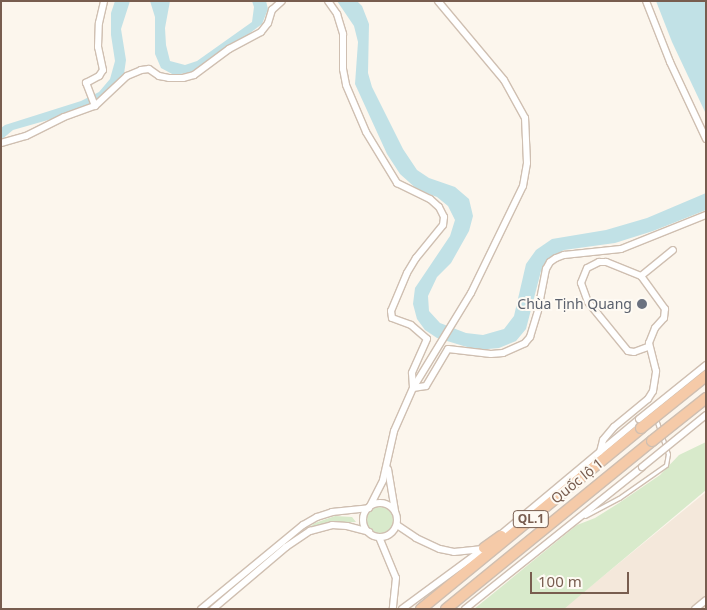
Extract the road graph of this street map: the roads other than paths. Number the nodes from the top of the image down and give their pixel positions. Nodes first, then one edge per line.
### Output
1 (104, 1) edge
2 (282, 1) edge
3 (328, 1) edge
4 (438, 1) edge
5 (646, 1) edge
6 (95, 105) junction
7 (706, 138) edge
8 (1, 143) edge
9 (706, 216) edge
10 (673, 250) dead end
11 (641, 276) junction
12 (648, 347) junction
13 (706, 365) edge
14 (706, 376) edge
15 (413, 388) junction
16 (706, 398) edge
17 (648, 399) junction
18 (706, 415) edge
19 (640, 424) junction
20 (600, 452) junction
21 (387, 466) junction
22 (571, 485) junction
23 (369, 508) junction
24 (396, 514) junction
25 (575, 520) junction
26 (397, 525) junction
27 (369, 532) junction
28 (379, 537) junction
29 (484, 548) junction
30 (466, 593) junction
31 (706, 600) edge
32 (202, 609) edge
33 (212, 609) edge
34 (393, 609) edge
35 (402, 609) edge
36 (420, 609) edge
37 (446, 609) edge
38 (450, 609) edge
39 (465, 609) edge
40 (695, 609) edge

1 - 6 street
2 - 6 street
3 - 15 street
4 - 15 street
5 - 7 street
6 - 8 street
9 - 15 street
10 - 11 street
11 - 12 street
11 - 12 street
12 - 17 street
13 - 19 street, bridge
14 - 19 highway, QL.1, bridge
15 - 21 street
16 - 30 highway, Quốc lộ 1 / QL.1, bridge
17 - 20 street
17 - 25 lane
18 - 25 street, bridge
19 - 20 street
19 - 22 highway, Quốc lộ 1 / QL.1
20 - 29 street
21 - 23 street
21 - 24 street
22 - 29 highway
22 - 36 highway, Quốc lộ 1 / QL.1
23 - 24 street
23 - 27 street
23 - 32 street
24 - 26 street
25 - 39 street
26 - 28 street
26 - 29 street
27 - 28 street
27 - 33 street
28 - 34 street
29 - 35 street
30 - 37 highway, Quốc lộ 1 / QL.1
30 - 38 highway
31 - 40 street

